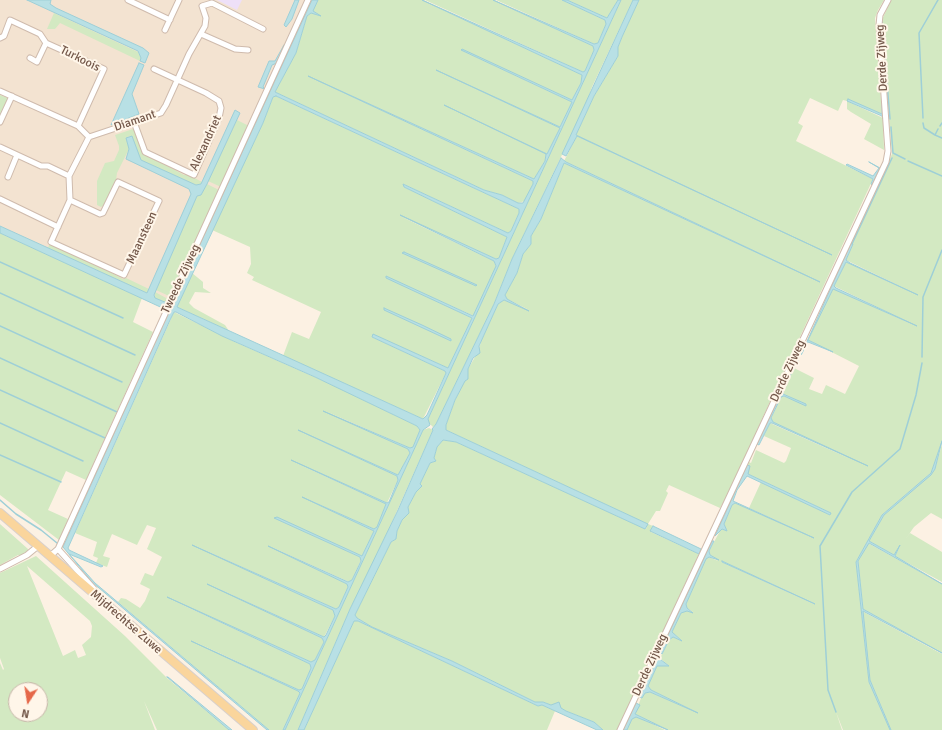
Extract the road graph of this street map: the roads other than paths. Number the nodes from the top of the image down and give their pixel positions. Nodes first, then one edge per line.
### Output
1 (128, 0) edge
2 (179, 0) edge
3 (198, 0) edge
4 (308, 0) edge
5 (888, 0) edge
6 (202, 6) junction
7 (170, 20) junction
8 (263, 29) dead end
9 (166, 30) dead end
10 (201, 34) junction
11 (0, 38) edge
12 (46, 43) junction
13 (248, 50) dead end
14 (30, 58) dead end
15 (154, 69) dead end
16 (178, 80) junction
17 (0, 91) edge
18 (12, 96) junction
19 (0, 122) edge
20 (134, 122) junction
21 (78, 126) junction
22 (89, 137) junction
23 (0, 148) edge
24 (17, 155) junction
25 (8, 176) dead end
26 (69, 176) junction
27 (0, 199) edge
28 (70, 200) junction
29 (58, 227) junction
30 (0, 513) edge
31 (38, 546) junction
32 (58, 550) junction
33 (50, 556) junction
34 (0, 569) edge
35 (111, 603) dead end
36 (253, 730) edge
37 (620, 730) edge

1 - 7 street
2 - 7 street
3 - 6 street, Diamant
4 - 32 street, Tweede Zijweg
5 - 37 street, Derde Zijweg
6 - 8 street
6 - 10 street, Diamant
7 - 9 street
10 - 13 street
10 - 16 street, Diamant
11 - 12 street
12 - 14 street
12 - 21 street, Turkoois
15 - 16 street, Alexandriet
16 - 20 street, Diamant
16 - 20 street, Alexandriet
17 - 18 street
18 - 19 street
18 - 21 street
20 - 22 street, Diamant
21 - 22 street
22 - 26 street
23 - 24 street
24 - 25 street
24 - 26 street
26 - 28 street
27 - 29 street
28 - 29 street, Maansteen
28 - 29 street, Maansteen
30 - 31 main road, Mijdrechtse Zuwe
31 - 33 main road, Mijdrechtse Zuwe
31 - 34 street
32 - 33 street, Tweede Zijweg
32 - 35 street, Mijdrechtse Zuwe
33 - 36 main road, Mijdrechtse Zuwe

